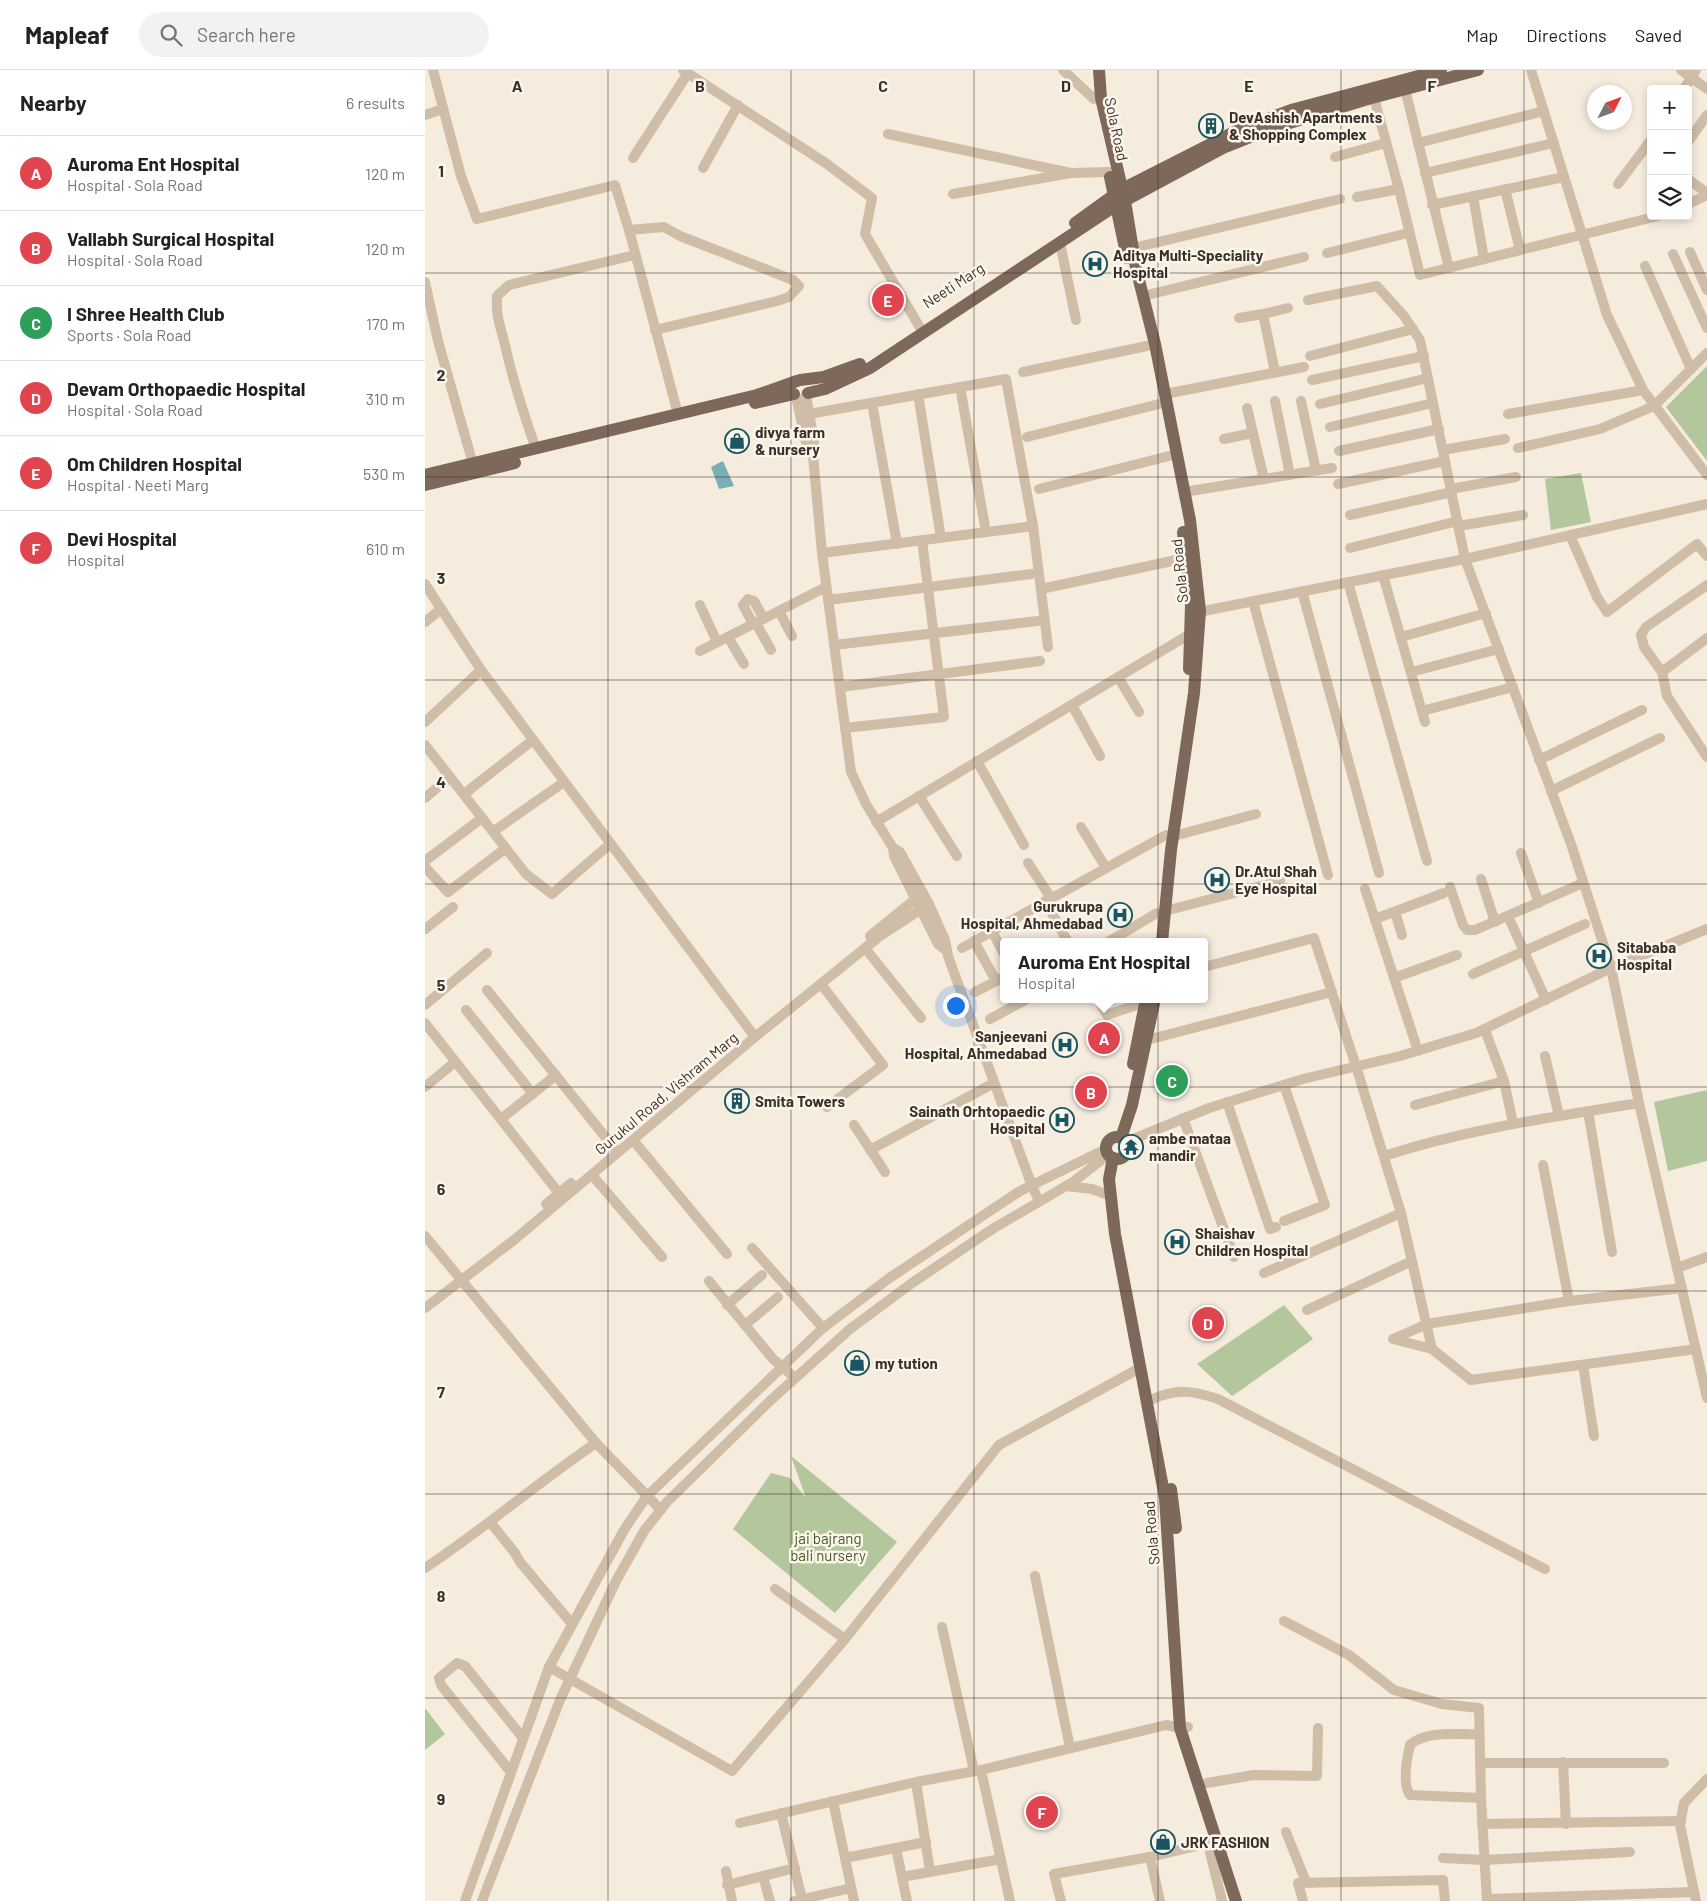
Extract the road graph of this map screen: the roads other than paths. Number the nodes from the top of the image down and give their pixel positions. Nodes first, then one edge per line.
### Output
1 (433, 70) edge
2 (1063, 70) edge
3 (1072, 70) edge
4 (1091, 70) edge
5 (1099, 70) edge
6 (1441, 70) edge
7 (1478, 70) edge
8 (1531, 70) edge
9 (1681, 70) edge
10 (686, 71) edge
11 (1694, 74) edge
12 (1687, 85) edge
13 (1405, 89) junction
14 (1707, 89) edge
15 (1097, 94) junction
16 (1374, 98) junction
17 (738, 105) junction
18 (443, 109) junction
19 (1544, 111) junction
20 (425, 114) edge
21 (1707, 115) edge
22 (888, 134) dead end
23 (1692, 136) edge
24 (1418, 142) junction
25 (1386, 143) junction
26 (1554, 143) junction
27 (1647, 148) edge
28 (1335, 157) dead end
29 (633, 158) dead end
30 (703, 168) dead end
31 (1109, 172) junction
32 (1071, 173) junction
33 (1425, 173) junction
34 (1565, 177) junction
35 (1692, 182) edge
36 (1618, 184) dead end
37 (1399, 188) junction
38 (1505, 189) junction
39 (953, 194) dead end
40 (1707, 194) edge
41 (1473, 196) junction
42 (1119, 197) junction
43 (1357, 197) dead end
44 (1340, 199) dead end
45 (1692, 202) edge
46 (1432, 205) junction
47 (1647, 219) edge
48 (629, 230) junction
49 (1408, 233) junction
50 (1582, 235) junction
51 (1060, 243) junction
52 (1133, 248) junction
53 (1520, 250) junction
54 (1690, 252) dead end
55 (1327, 253) dead end
56 (1673, 254) dead end
57 (635, 255) junction
58 (1304, 257) dead end
59 (1484, 259) junction
60 (1645, 266) dead end
61 (1449, 268) junction
62 (425, 282) edge
63 (1707, 290) edge
64 (1143, 296) junction
65 (1309, 300) dead end
66 (1703, 306) edge
67 (1288, 308) dead end
68 (1263, 314) junction
69 (1239, 318) dead end
70 (1076, 320) dead end
71 (919, 326) junction
72 (1707, 328) edge
73 (655, 330) junction
74 (1413, 330) junction
75 (1147, 346) junction
76 (1707, 353) edge
77 (1310, 356) dead end
78 (1424, 356) junction
79 (1304, 367) dead end
80 (1691, 369) junction
81 (1023, 372) dead end
82 (1275, 372) junction
83 (1428, 378) junction
84 (798, 380) junction
85 (1313, 380) dead end
86 (960, 387) junction
87 (1643, 390) junction
88 (801, 394) junction
89 (918, 394) junction
90 (1162, 399) junction
91 (1301, 400) dead end
92 (1275, 401) dead end
93 (872, 403) junction
94 (1433, 403) junction
95 (1320, 404) dead end
96 (1654, 406) junction
97 (1247, 408) dead end
98 (678, 414) junction
99 (809, 414) junction
100 (1508, 414) dead end
101 (1330, 427) dead end
102 (1439, 429) junction
103 (1253, 433) junction
104 (1027, 437) dead end
105 (1224, 439) dead end
106 (1505, 439) dead end
107 (1517, 448) dead end
108 (536, 449) junction
109 (1443, 450) junction
110 (1339, 451) dead end
111 (813, 456) junction
112 (1169, 456) junction
113 (1445, 461) junction
114 (473, 464) junction
115 (1332, 468) dead end
116 (1316, 470) junction
117 (425, 475) edge
118 (1290, 475) junction
119 (1516, 476) dead end
120 (1707, 476) edge
121 (1264, 479) junction
122 (1338, 484) dead end
123 (425, 486) edge
124 (1039, 488) dead end
125 (1452, 491) junction
126 (1184, 492) junction
127 (1707, 504) edge
128 (1350, 515) dead end
129 (1523, 515) dead end
130 (1458, 524) junction
131 (1033, 526) junction
132 (986, 532) junction
133 (1570, 535) junction
134 (941, 538) junction
135 (923, 540) junction
136 (897, 544) junction
137 (1350, 548) dead end
138 (822, 553) junction
139 (1707, 556) edge
140 (1186, 558) junction
141 (1465, 559) junction
142 (1031, 574) dead end
143 (1383, 575) junction
144 (1348, 582) junction
145 (425, 584) edge
146 (1707, 585) edge
147 (929, 586) junction
148 (827, 587) junction
149 (1041, 589) junction
150 (1302, 591) junction
151 (828, 600) junction
152 (1253, 601) junction
153 (699, 606) dead end
154 (441, 609) junction
155 (779, 611) junction
156 (1195, 612) junction
157 (1485, 613) junction
158 (1038, 621) dead end
159 (425, 622) edge
160 (758, 622) junction
161 (935, 632) junction
162 (1190, 634) junction
163 (792, 636) dead end
164 (728, 637) junction
165 (1401, 637) junction
166 (1707, 638) edge
167 (717, 642) junction
168 (834, 645) junction
169 (1048, 647) dead end
170 (1499, 648) junction
171 (771, 650) dead end
172 (700, 651) dead end
173 (1040, 661) dead end
174 (743, 664) dead end
175 (481, 670) junction
176 (1411, 672) junction
177 (1662, 672) junction
178 (939, 673) junction
179 (1118, 677) junction
180 (840, 687) junction
181 (1513, 687) junction
182 (1071, 705) junction
183 (1642, 710) dead end
184 (1422, 711) junction
185 (1139, 712) dead end
186 (425, 722) edge
187 (1425, 722) dead end
188 (845, 728) junction
189 (1659, 738) dead end
190 (533, 740) junction
191 (425, 745) edge
192 (1100, 756) dead end
193 (1707, 757) edge
194 (1539, 760) junction
195 (977, 762) junction
196 (450, 777) junction
197 (564, 782) junction
198 (1551, 792) junction
199 (464, 794) junction
200 (919, 796) junction
201 (425, 798) edge
202 (1255, 814) dead end
203 (482, 818) junction
204 (876, 822) junction
205 (1081, 827) dead end
206 (494, 831) junction
207 (1170, 835) junction
208 (610, 844) junction
209 (1024, 845) dead end
210 (506, 848) junction
211 (1521, 852) dead end
212 (957, 856) dead end
213 (1427, 861) dead end
214 (425, 862) edge
215 (1028, 863) dead end
216 (425, 867) edge
217 (1106, 868) junction
218 (1379, 873) dead end
219 (1328, 875) dead end
220 (1481, 879) dead end
221 (1280, 881) dead end
222 (1583, 884) junction
223 (1365, 889) dead end
224 (920, 895) junction
225 (1048, 900) junction
226 (1539, 902) junction
227 (453, 907) dead end
228 (926, 907) junction
229 (1161, 912) junction
230 (1395, 912) junction
231 (1508, 916) junction
232 (1375, 919) junction
233 (1495, 922) junction
234 (1585, 924) dead end
235 (425, 929) edge
236 (1707, 929) edge
237 (993, 931) junction
238 (1402, 935) dead end
239 (1066, 938) edge
240 (1115, 938) edge
241 (1154, 938) edge
242 (1162, 938) edge
243 (974, 941) junction
244 (1000, 946) edge
245 (865, 948) junction
246 (962, 948) dead end
247 (1524, 951) junction
248 (487, 953) dead end
249 (1457, 955) dead end
250 (1208, 966) edge
251 (1611, 968) junction
252 (1473, 974) dead end
253 (1395, 978) junction
254 (1000, 979) edge
255 (821, 984) junction
256 (487, 990) dead end
257 (975, 992) dead end
258 (1332, 992) junction
259 (1546, 1000) junction
260 (1020, 1003) edge
261 (1100, 1003) edge
262 (1141, 1003) edge
263 (1148, 1003) edge
264 (1149, 1003) edge
265 (425, 1005) edge
266 (466, 1010) dead end
267 (921, 1018) dead end
268 (990, 1019) dead end
269 (425, 1023) edge
270 (1485, 1030) junction
271 (753, 1035) junction
272 (1147, 1040) junction
273 (1418, 1051) junction
274 (1545, 1056) dead end
275 (455, 1062) junction
276 (1357, 1066) junction
277 (556, 1076) junction
278 (1503, 1081) junction
279 (994, 1082) junction
280 (1284, 1085) junction
281 (425, 1087) edge
282 (533, 1094) junction
283 (1227, 1102) junction
284 (1639, 1103) junction
285 (1415, 1106) dead end
286 (827, 1107) dead end
287 (1588, 1111) junction
288 (1559, 1116) junction
289 (1183, 1118) junction
290 (501, 1119) junction
291 (1513, 1123) junction
292 (854, 1125) dead end
293 (1121, 1139) junction
294 (633, 1140) junction
295 (615, 1149) junction
296 (870, 1150) junction
297 (1112, 1155) junction
298 (1384, 1156) junction
299 (1543, 1165) dead end
300 (885, 1172) dead end
301 (592, 1175) junction
302 (1032, 1186) junction
303 (1065, 1186) junction
304 (561, 1196) junction
305 (1111, 1196) junction
306 (1039, 1200) junction
307 (1401, 1213) junction
308 (425, 1236) edge
309 (752, 1248) dead end
310 (1612, 1252) dead end
311 (727, 1254) dead end
312 (662, 1257) dead end
313 (1234, 1257) dead end
314 (1707, 1257) edge
315 (1412, 1261) junction
316 (1677, 1268) junction
317 (1264, 1273) dead end
318 (762, 1275) dead end
319 (461, 1278) junction
320 (709, 1281) dead end
321 (1682, 1288) junction
322 (777, 1297) dead end
323 (1569, 1301) junction
324 (425, 1302) edge
325 (727, 1305) junction
326 (425, 1308) edge
327 (1307, 1310) dead end
328 (1427, 1324) junction
329 (745, 1325) junction
330 (823, 1328) junction
331 (1432, 1349) junction
332 (1696, 1349) junction
333 (1583, 1365) junction
334 (783, 1366) junction
335 (1140, 1368) junction
336 (795, 1378) junction
337 (1707, 1395) edge
338 (1153, 1399) junction
339 (1594, 1436) dead end
340 (596, 1443) junction
341 (647, 1496) junction
342 (661, 1510) junction
343 (490, 1522) junction
344 (425, 1568) edge
345 (1545, 1569) dead end
346 (1035, 1576) dead end
347 (775, 1589) dead end
348 (1284, 1621) dead end
349 (573, 1624) junction
350 (942, 1627) dead end
351 (845, 1639) junction
352 (549, 1667) junction
353 (570, 1678) junction
354 (1184, 1727) junction
355 (1318, 1728) dead end
356 (1479, 1734) junction
357 (523, 1738) junction
358 (1070, 1748) junction
359 (1480, 1762) junction
360 (1563, 1762) junction
361 (1664, 1763) dead end
362 (977, 1770) junction
363 (510, 1771) junction
364 (1707, 1779) edge
365 (916, 1782) junction
366 (1207, 1783) junction
367 (1481, 1798) junction
368 (833, 1801) junction
369 (781, 1813) junction
370 (1681, 1821) junction
371 (740, 1823) dead end
372 (1482, 1824) junction
373 (1566, 1824) junction
374 (1287, 1832) dead end
375 (926, 1842) junction
376 (1214, 1845) junction
377 (895, 1848) junction
378 (1630, 1852) dead end
379 (1149, 1857) junction
380 (845, 1858) junction
381 (1001, 1858) junction
382 (1443, 1858) dead end
383 (1484, 1860) junction
384 (795, 1868) junction
385 (727, 1871) dead end
386 (931, 1871) junction
387 (763, 1876) junction
388 (902, 1877) junction
389 (1306, 1882) junction
390 (727, 1885) junction
391 (851, 1888) junction
392 (1695, 1896) edge
393 (1593, 1898) edge
394 (798, 1900) edge
395 (1487, 1900) edge
396 (465, 1901) edge
397 (482, 1901) edge
398 (732, 1901) edge
399 (770, 1901) edge
400 (854, 1901) edge
401 (907, 1901) edge
402 (1010, 1901) edge
403 (1061, 1901) edge
404 (1160, 1901) edge
405 (1222, 1901) edge
406 (1236, 1901) edge
407 (1245, 1901) edge
408 (1303, 1901) edge
409 (1445, 1901) edge

1 - 18 street
2 - 15 street
3 - 15 street
4 - 15 main road, Sola Road
5 - 15 main road, Sola Road
6 - 42 main road
7 - 13 main road
8 - 19 street
9 - 11 street
10 - 17 street
10 - 29 street
11 - 12 street
11 - 14 street
13 - 16 main road
13 - 24 street
15 - 31 main road, Sola Road
15 - 42 main road, Sola Road
16 - 25 street
16 - 42 main road
17 - 30 street
17 - 71 street
18 - 20 street
18 - 48 street
19 - 24 street
19 - 26 street
21 - 23 street
22 - 32 street
24 - 33 street
25 - 28 street
25 - 37 street
26 - 33 street
26 - 34 street
27 - 36 street
31 - 32 street
31 - 42 main road, Sola Road
32 - 39 street
33 - 46 street
34 - 38 street
34 - 50 street
35 - 40 street
37 - 43 street
37 - 49 street
38 - 41 street
38 - 53 street
40 - 45 street
41 - 46 street
41 - 59 street
42 - 51 main road
42 - 52 main road, Sola Road
42 - 71 main road, Neeti Marg
42 - 75 main road, Sola Road
44 - 52 street
46 - 61 street
47 - 50 street
48 - 57 street
48 - 73 street
49 - 55 street
49 - 61 street
50 - 53 street
50 - 87 street
51 - 70 street
51 - 88 main road
52 - 64 main road, Sola Road
53 - 59 street
54 - 63 street
56 - 66 street
57 - 73 street
57 - 108 street
58 - 64 street
59 - 61 street
60 - 80 street
62 - 114 street
64 - 90 main road, Sola Road
65 - 74 street
66 - 72 street
67 - 68 street
68 - 69 street
68 - 82 street
71 - 84 main road, Neeti Marg
73 - 98 street
74 - 77 street
74 - 78 street
75 - 81 street
75 - 90 main road, Sola Road
76 - 80 street
78 - 83 street
78 - 85 street
79 - 82 street
80 - 96 street
82 - 90 street
83 - 94 street
83 - 95 street
84 - 88 main road
84 - 98 main road, Neeti Marg
86 - 89 street
86 - 131 street
86 - 132 street
87 - 96 street
87 - 100 street
88 - 99 street
88 - 111 street
88 - 123 main road
89 - 93 street
89 - 134 street
90 - 104 street
90 - 112 main road, Sola Road
90 - 126 main road, Sola Road
91 - 116 street
92 - 118 street
93 - 99 street
93 - 136 street
94 - 101 street
94 - 102 street
96 - 107 street
96 - 120 street
97 - 103 street
98 - 108 main road, Neeti Marg
99 - 111 street
102 - 109 street
102 - 110 street
103 - 105 street
103 - 121 street
106 - 109 street
108 - 114 main road, Neeti Marg
109 - 113 street
111 - 138 street
112 - 124 street
112 - 140 main road, Sola Road
113 - 122 street
113 - 125 street
114 - 117 main road, Neeti Marg
115 - 116 street
116 - 118 street
118 - 121 street
119 - 125 street
121 - 126 street
125 - 128 street
125 - 130 street
126 - 156 main road, Sola Road
127 - 133 street
129 - 130 street
130 - 137 street
130 - 141 street
131 - 132 street
131 - 149 street
132 - 134 street
133 - 139 street
133 - 141 street
134 - 135 street
135 - 136 street
135 - 147 street
136 - 138 street
138 - 148 street
140 - 149 street
140 - 156 main road, Sola Road
141 - 143 street
141 - 157 street
142 - 147 street
143 - 144 street
143 - 165 street
144 - 150 street
144 - 213 street
145 - 154 street
146 - 177 street
147 - 151 street
147 - 161 street
148 - 151 street
148 - 155 street
149 - 169 street
150 - 152 street
150 - 218 street
151 - 168 street
152 - 156 street
152 - 219 street
153 - 167 street
154 - 159 street
154 - 175 street
155 - 160 street
155 - 163 street
156 - 162 main road, Sola Road
156 - 207 main road, Sola Road
157 - 165 street
157 - 170 street
158 - 161 street
160 - 164 street
160 - 171 street
161 - 168 street
161 - 178 street
162 - 179 street
162 - 207 main road, Sola Road
164 - 167 street
164 - 174 street
165 - 176 street
166 - 177 street
167 - 172 street
168 - 180 street
170 - 176 street
170 - 181 street
173 - 178 street
175 - 186 street
175 - 190 street
176 - 184 street
177 - 193 street
178 - 180 street
178 - 188 street
179 - 182 street
179 - 185 street
180 - 188 street
181 - 184 street
181 - 194 street
182 - 192 street
182 - 195 street
183 - 194 street
184 - 187 street
188 - 204 street
189 - 198 street
190 - 197 street
190 - 199 street
191 - 196 street
194 - 198 street
195 - 200 street
195 - 209 street
196 - 199 street
196 - 201 street
197 - 206 street
197 - 208 street
198 - 222 street
199 - 203 street
200 - 204 street
200 - 212 street
202 - 207 street
203 - 206 street
203 - 214 street
204 - 224 street
205 - 217 street
206 - 210 street
207 - 217 street
207 - 229 main road, Sola Road
208 - 210 street
208 - 271 street
210 - 216 street
211 - 226 street
215 - 225 street
217 - 225 street
220 - 233 street
221 - 229 street
222 - 226 street
222 - 251 street
223 - 232 street
224 - 228 street
224 - 271 street, Gurukul Road, Vishram Marg
225 - 237 street
225 - 239 street
226 - 231 street
227 - 235 street
228 - 245 street, Gurukul Road, Vishram Marg
228 - 279 street
229 - 240 street
229 - 241 main road, Sola Road
229 - 242 main road, Sola Road
230 - 232 street
230 - 233 street
230 - 238 street
231 - 233 street
231 - 247 street
232 - 253 street
234 - 247 street
236 - 251 street
237 - 243 street
237 - 244 street
243 - 246 street
243 - 254 street
245 - 255 street, Gurukul Road, Vishram Marg
245 - 267 street
247 - 252 street
247 - 259 street
248 - 265 street
249 - 253 street
250 - 258 street
251 - 259 street
251 - 284 street
253 - 273 street
254 - 257 street
255 - 271 street, Gurukul Road, Vishram Marg
255 - 286 street
256 - 277 street
258 - 272 street
258 - 276 street
259 - 270 street
260 - 268 street
261 - 262 street
263 - 293 main road
264 - 272 main road
266 - 282 street
269 - 275 street
270 - 273 street
270 - 278 street
271 - 294 street, Gurukul Road, Vishram Marg
271 - 295 street, Gurukul Road, Vishram Marg
272 - 293 main road
273 - 276 street
274 - 288 street
275 - 281 street
275 - 290 street
276 - 280 street
276 - 298 street
277 - 282 street
277 - 295 street
278 - 285 street
278 - 291 street
279 - 296 street
279 - 302 street
280 - 283 street
280 - 283 street
282 - 290 street
283 - 289 street
284 - 287 street
284 - 316 street
287 - 288 street
287 - 310 street
288 - 291 street
289 - 293 street
289 - 313 street
290 - 304 street
291 - 298 street
292 - 296 street
293 - 297 main road
293 - 297 main road
294 - 301 street, Gurukul Road, Vishram Marg
294 - 311 street
295 - 304 street, Gurukul Road, Vishram Marg
296 - 300 street
297 - 302 street
297 - 303 street
297 - 305 main road, Sola Road
297 - 338 main road, Sola Road
298 - 307 street
299 - 323 street
301 - 304 street, Gurukul Road, Vishram Marg
301 - 312 street
302 - 306 street
302 - 330 street
303 - 305 street
303 - 306 street
304 - 319 street, Gurukul Road, Vishram Marg
305 - 335 main road, Sola Road
306 - 336 street
307 - 315 street
307 - 317 street
308 - 319 street
309 - 330 street
314 - 316 street
315 - 327 street
315 - 328 street
316 - 321 street
318 - 325 street
319 - 324 street, Gurukul Road, Vishram Marg
319 - 326 street, Gurukul Road, Vishram Marg
319 - 340 street
320 - 325 street
321 - 323 street
321 - 332 street
322 - 329 street
323 - 328 street
325 - 329 street
328 - 331 street
328 - 331 street
329 - 334 street
330 - 334 street
331 - 333 street
332 - 333 street
332 - 337 street
333 - 339 street
334 - 336 street
334 - 341 street
335 - 351 street
335 - 354 main road, Sola Road
336 - 342 street
338 - 345 street
338 - 354 main road, Sola Road
340 - 341 street
340 - 343 street
341 - 342 street
341 - 349 street
342 - 353 street
343 - 344 street
343 - 349 street
346 - 358 street
347 - 351 street
348 - 356 street
349 - 352 street
350 - 362 street
351 - 353 street
352 - 353 street
352 - 357 street
353 - 397 street
354 - 358 street
354 - 366 main road, Sola Road
354 - 376 main road, Sola Road
355 - 366 street
356 - 359 street
356 - 367 street
357 - 363 street
357 - 363 street
358 - 362 street
359 - 360 street
359 - 367 street
360 - 361 street
360 - 373 street
362 - 365 street
362 - 381 street
363 - 396 street
364 - 370 street
365 - 368 street
365 - 375 street
366 - 407 main road, Sola Road
367 - 372 street
368 - 369 street
368 - 380 street
369 - 371 street
369 - 384 street
370 - 373 street
370 - 392 street
372 - 373 street
372 - 383 street
374 - 389 street
375 - 377 street
375 - 386 street
376 - 379 street
376 - 405 street
376 - 406 main road, Sola Road
377 - 380 street
377 - 388 street
378 - 383 street
379 - 403 street
379 - 404 street
380 - 391 street
381 - 386 street
381 - 402 street
382 - 383 street
383 - 395 street
384 - 387 street
384 - 394 street
385 - 390 street
386 - 388 street
387 - 390 street
387 - 399 street
388 - 401 street
389 - 408 street
389 - 409 street
390 - 398 street
391 - 394 street
391 - 400 street
392 - 393 street
393 - 395 street

